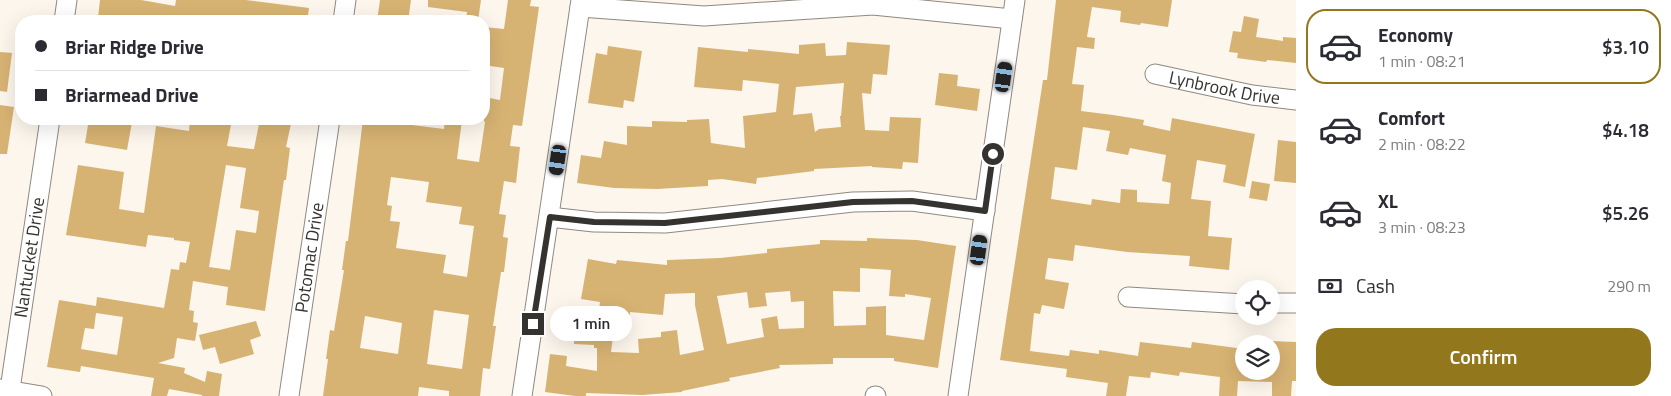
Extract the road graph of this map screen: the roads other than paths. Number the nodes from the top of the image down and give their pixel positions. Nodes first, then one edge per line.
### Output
1 (67, 0) edge
2 (346, 0) edge
3 (1015, 0) edge
4 (581, 4) edge
5 (65, 15) edge
6 (344, 15) edge
7 (1012, 19) junction
8 (1154, 74) dead end
9 (1296, 100) edge
10 (49, 125) edge
11 (329, 125) edge
12 (985, 211) junction
13 (550, 217) junction
14 (1128, 297) dead end
15 (1235, 303) edge
16 (1280, 303) edge
17 (1296, 303) edge
18 (6, 392) edge
19 (42, 396) edge
20 (290, 396) edge
21 (522, 396) edge
22 (958, 396) edge

1 - 5 street
2 - 6 street
3 - 7 street
4 - 7 street
4 - 13 street
7 - 12 street
8 - 9 street, Lynbrook Drive
10 - 18 street, Nantucket Drive
11 - 20 street, Potomac Drive
12 - 13 street
12 - 22 street
13 - 21 street
14 - 15 street
16 - 17 street
18 - 19 street

